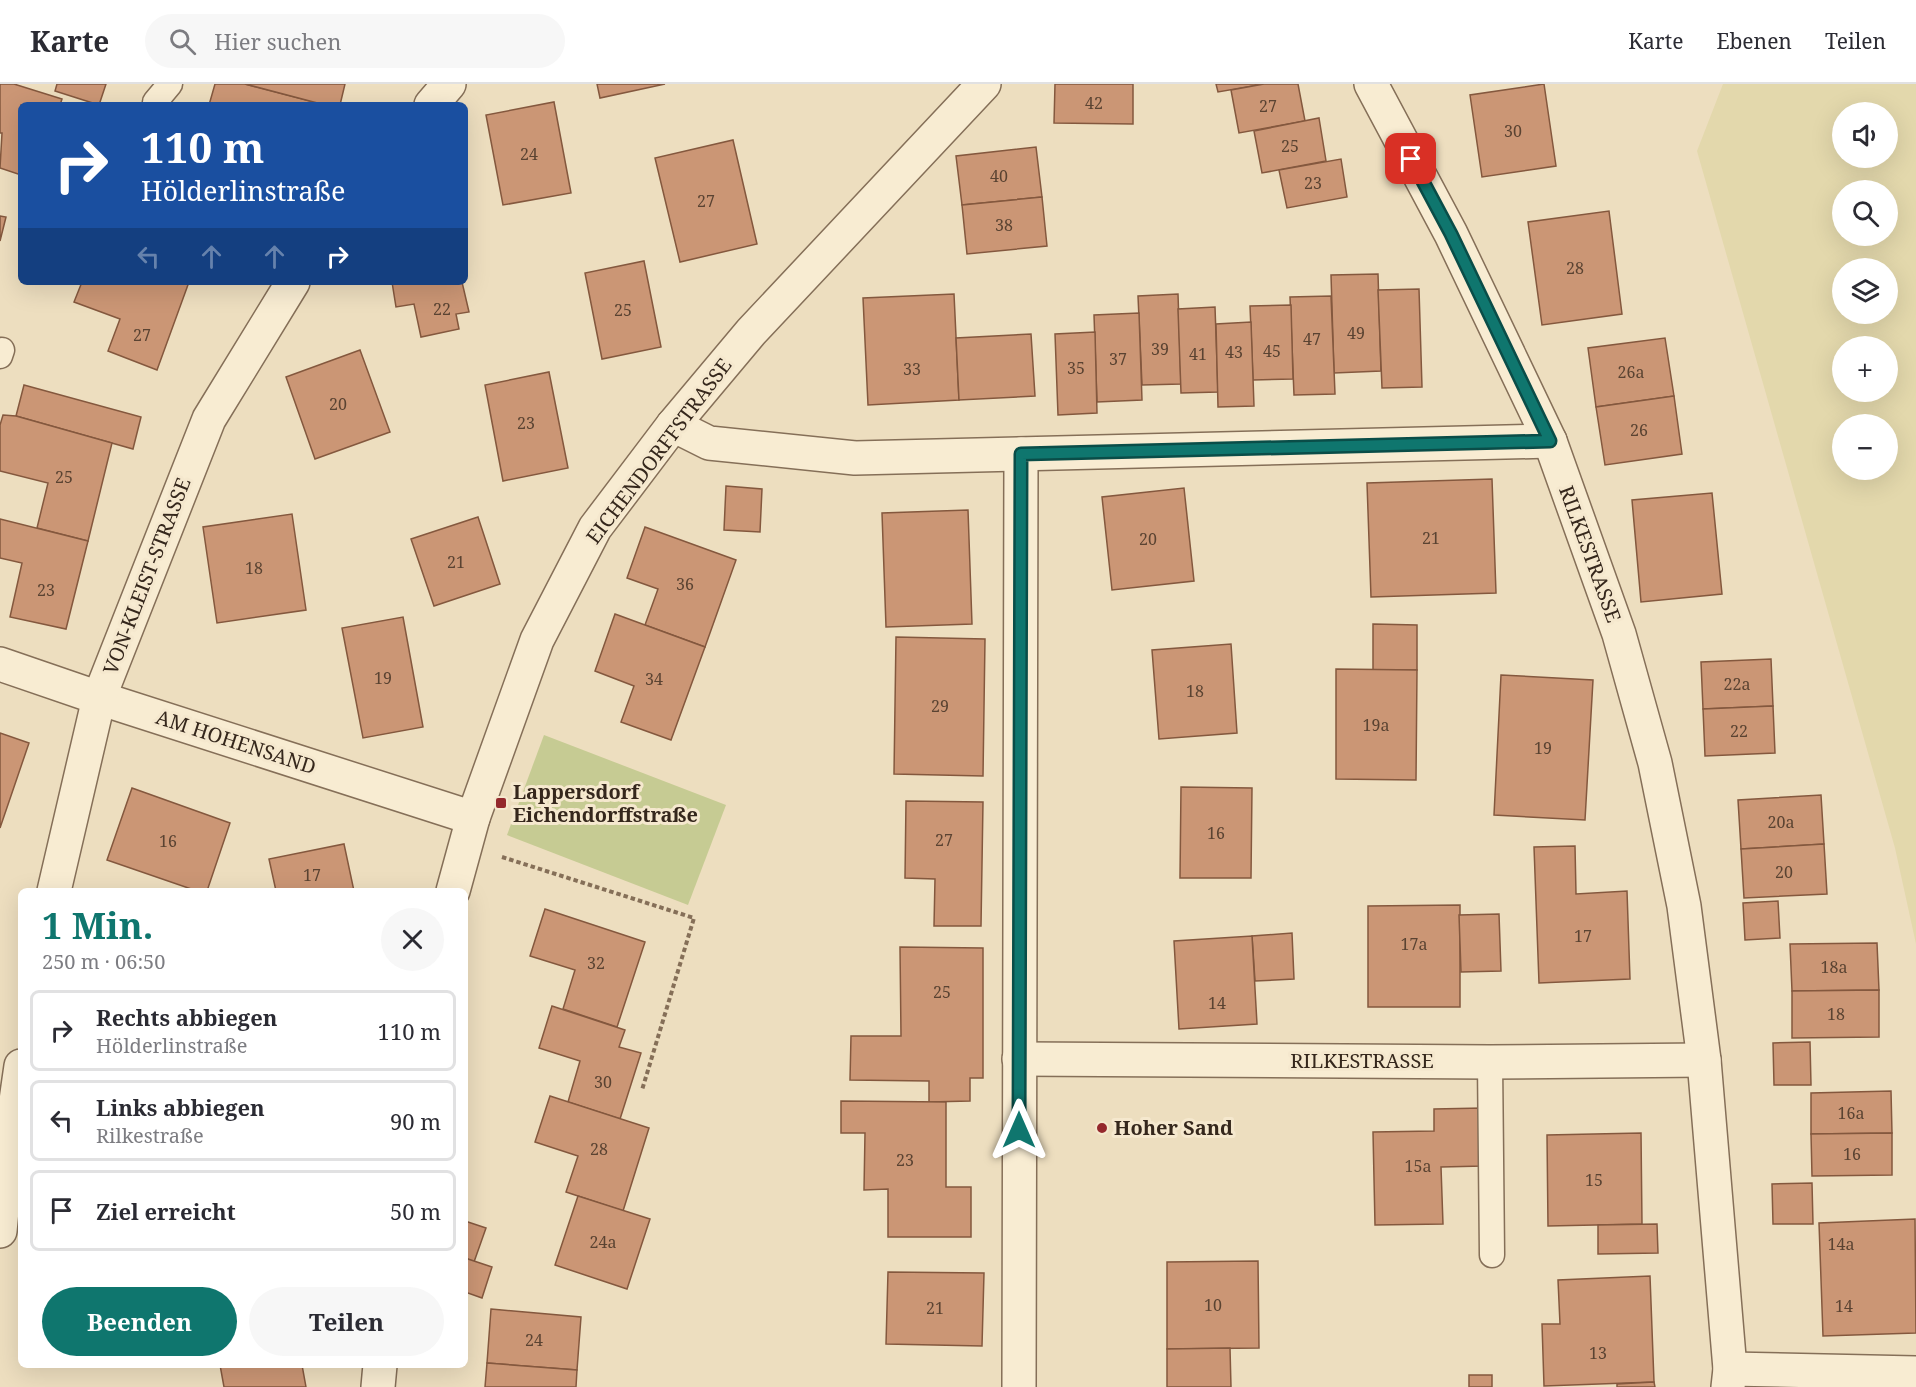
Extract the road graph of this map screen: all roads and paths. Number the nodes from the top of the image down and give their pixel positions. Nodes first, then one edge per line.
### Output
1 (449, 84) edge
2 (984, 84) edge
3 (1371, 84) edge
4 (434, 102) edge
5 (291, 285) edge
6 (674, 425) junction
7 (1550, 441) junction
8 (1021, 454) junction
9 (0, 664) edge
10 (99, 698) junction
11 (469, 832) junction
12 (55, 888) edge
13 (454, 888) edge
14 (1019, 1059) junction
15 (1704, 1060) junction
16 (1490, 1062) junction
17 (18, 1086) edge
18 (642, 1090) dead end
19 (0, 1231) edge
20 (1492, 1255) dead end
21 (380, 1368) edge
22 (1916, 1373) edge
23 (1729, 1378) edge
24 (378, 1387) edge
25 (1019, 1387) edge

1 - 4 street
2 - 6 street, EICHENDORFFSTRASSE
3 - 7 street, RILKESTRASSE
5 - 10 street, VON-KLEIST-STRASSE
6 - 8 street
6 - 11 street, EICHENDORFFSTRASSE
7 - 8 street
7 - 15 street, RILKESTRASSE
8 - 14 street
9 - 10 street, AM HOHENSAND
10 - 11 street, AM HOHENSAND
10 - 12 street, VON-KLEIST-STRASSE
11 - 13 street, EICHENDORFFSTRASSE
11 - 18 path
14 - 16 street, RILKESTRASSE
14 - 25 street
15 - 16 street, RILKESTRASSE
15 - 23 street, RILKESTRASSE
16 - 20 lane
17 - 19 street
21 - 24 street
22 - 23 street, RILKESTRASSE

